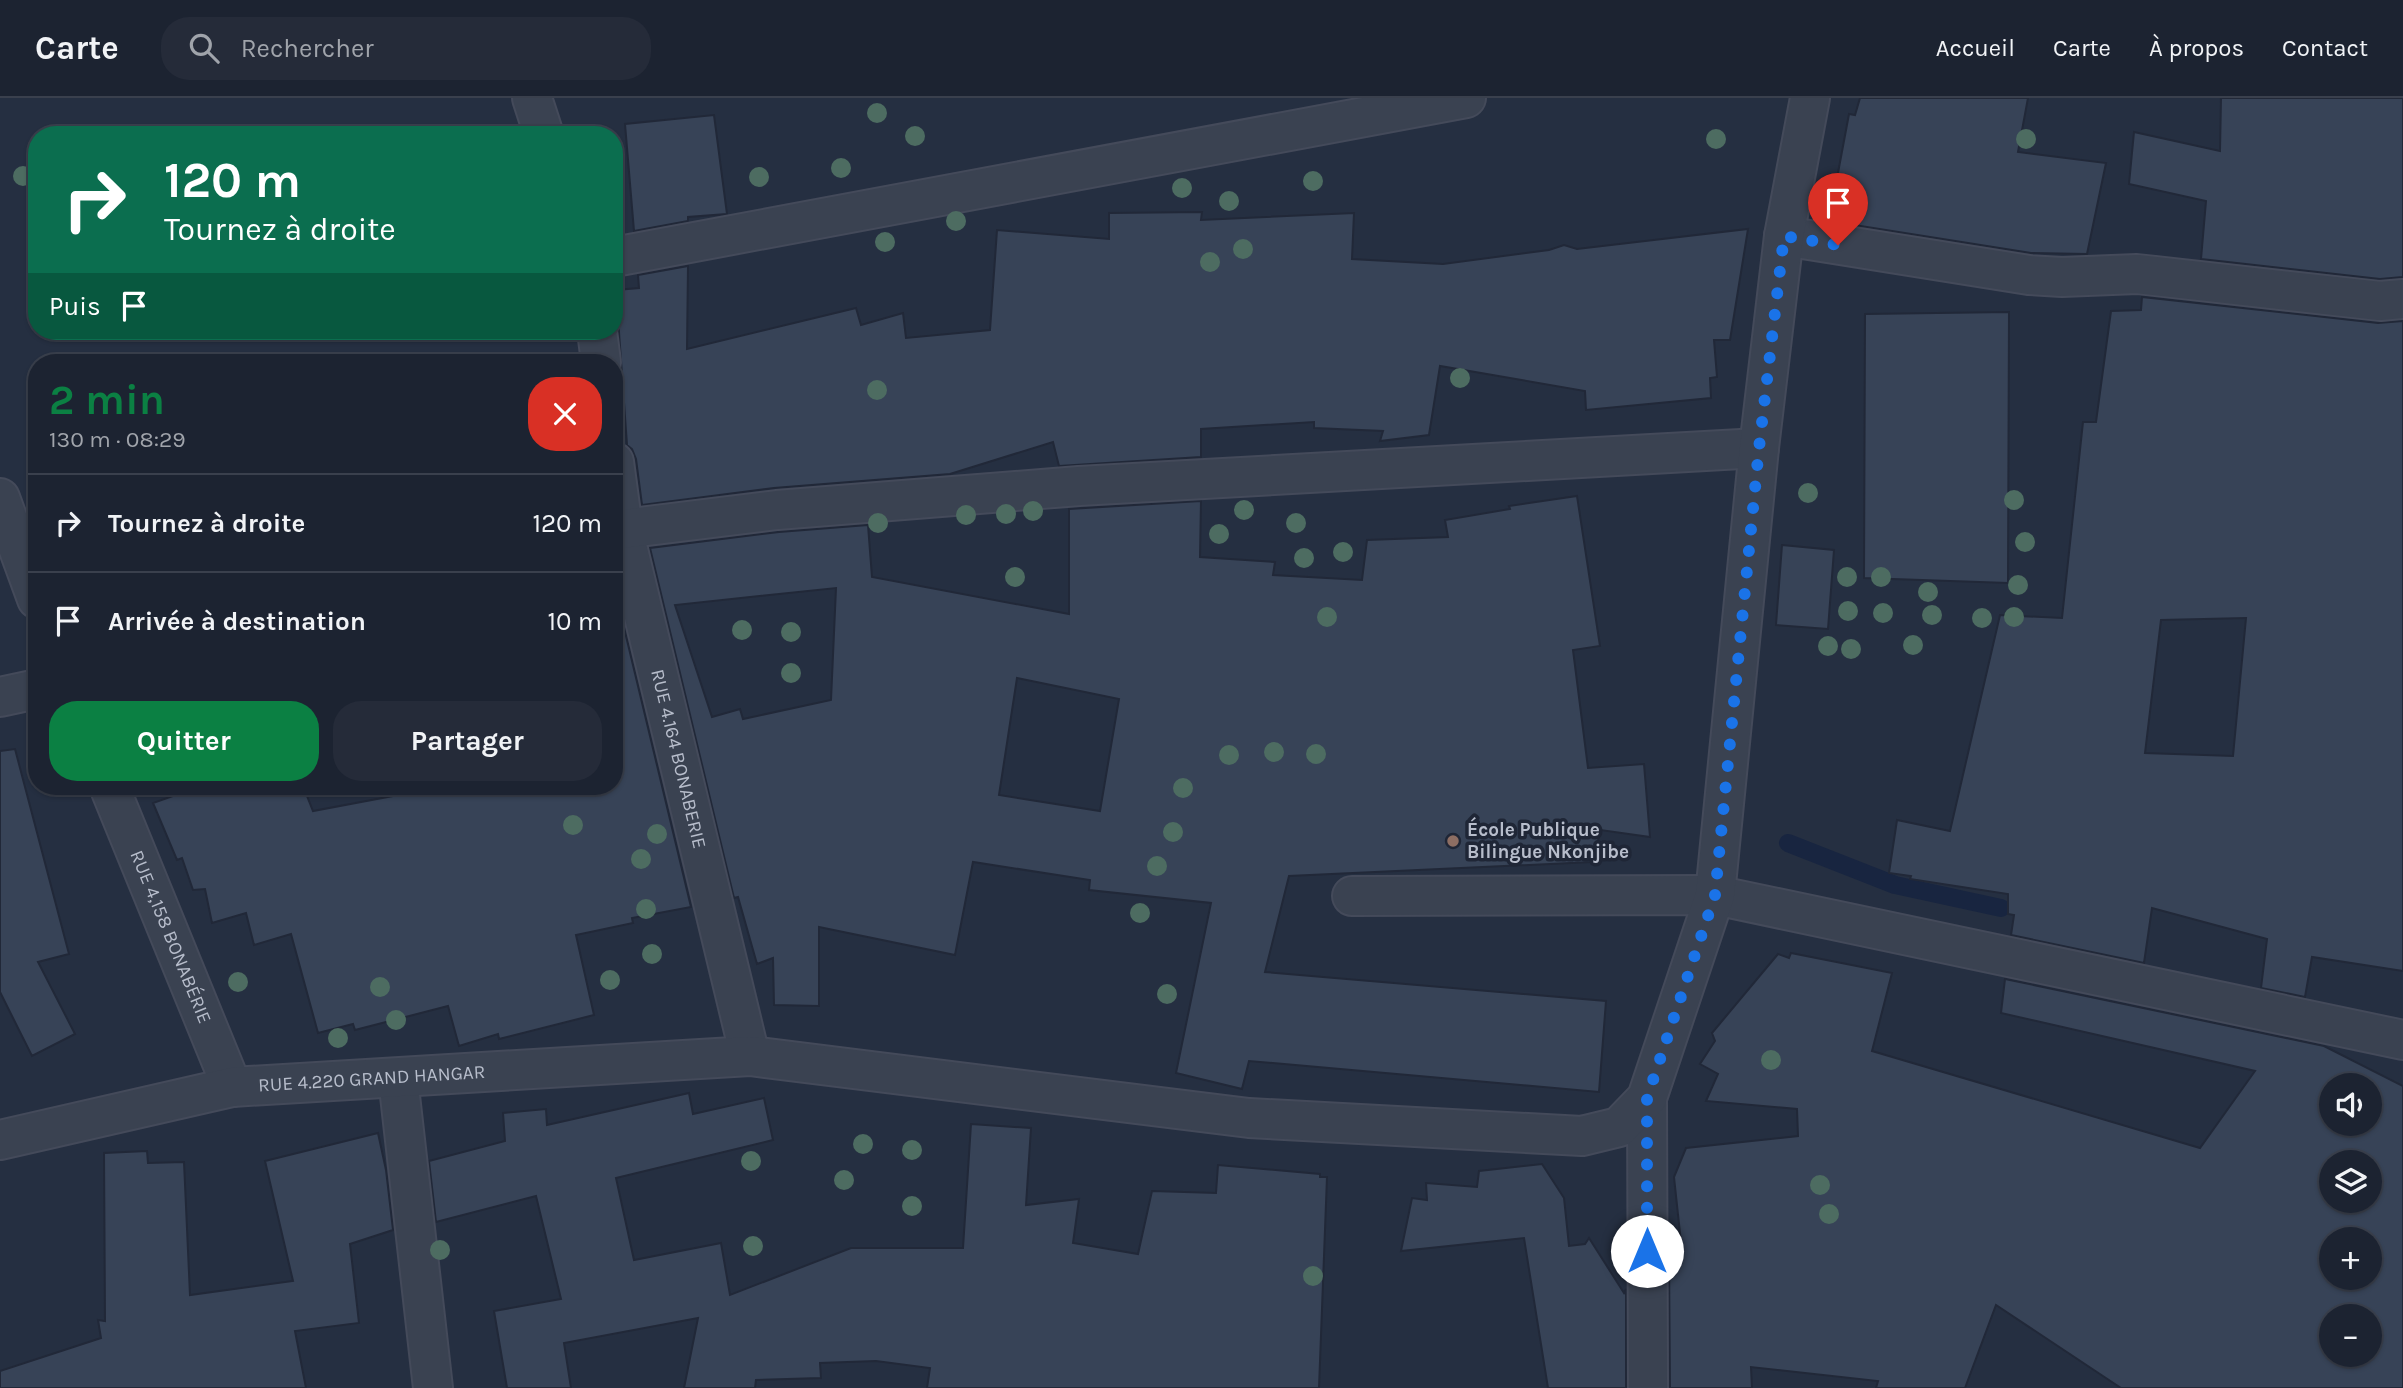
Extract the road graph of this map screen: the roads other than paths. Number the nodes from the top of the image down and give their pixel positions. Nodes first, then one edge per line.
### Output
1 (532, 98) edge
2 (1466, 98) edge
3 (1810, 98) edge
4 (541, 126) edge
5 (1784, 236) junction
6 (623, 255) edge
7 (2403, 299) edge
8 (1759, 448) junction
9 (0, 498) edge
10 (623, 529) joint
11 (28, 574) edge
12 (28, 691) edge
13 (0, 697) edge
14 (114, 795) edge
15 (1715, 895) junction
16 (1352, 896) dead end
17 (2403, 1040) edge
18 (750, 1056) junction
19 (398, 1078) junction
20 (232, 1087) junction
21 (1647, 1098) junction
22 (0, 1140) edge
23 (433, 1388) edge
24 (1648, 1388) edge

1 - 4 street
2 - 6 street
3 - 5 street
5 - 7 street
5 - 8 street
8 - 10 street
8 - 15 street
9 - 11 street
10 - 18 street, RUE 4.164 BONABERIE
12 - 13 street
14 - 20 street, RUE 4,158 BONABÉRIE
15 - 16 street
15 - 17 street
15 - 21 street
18 - 19 street, RUE 4.220 GRAND HANGAR
18 - 21 street, RUE 4.220 GRAND HANGAR
19 - 20 street, RUE 4.220 GRAND HANGAR
19 - 23 street
20 - 22 street, RUE 4.220 GRAND HANGAR
21 - 24 street

